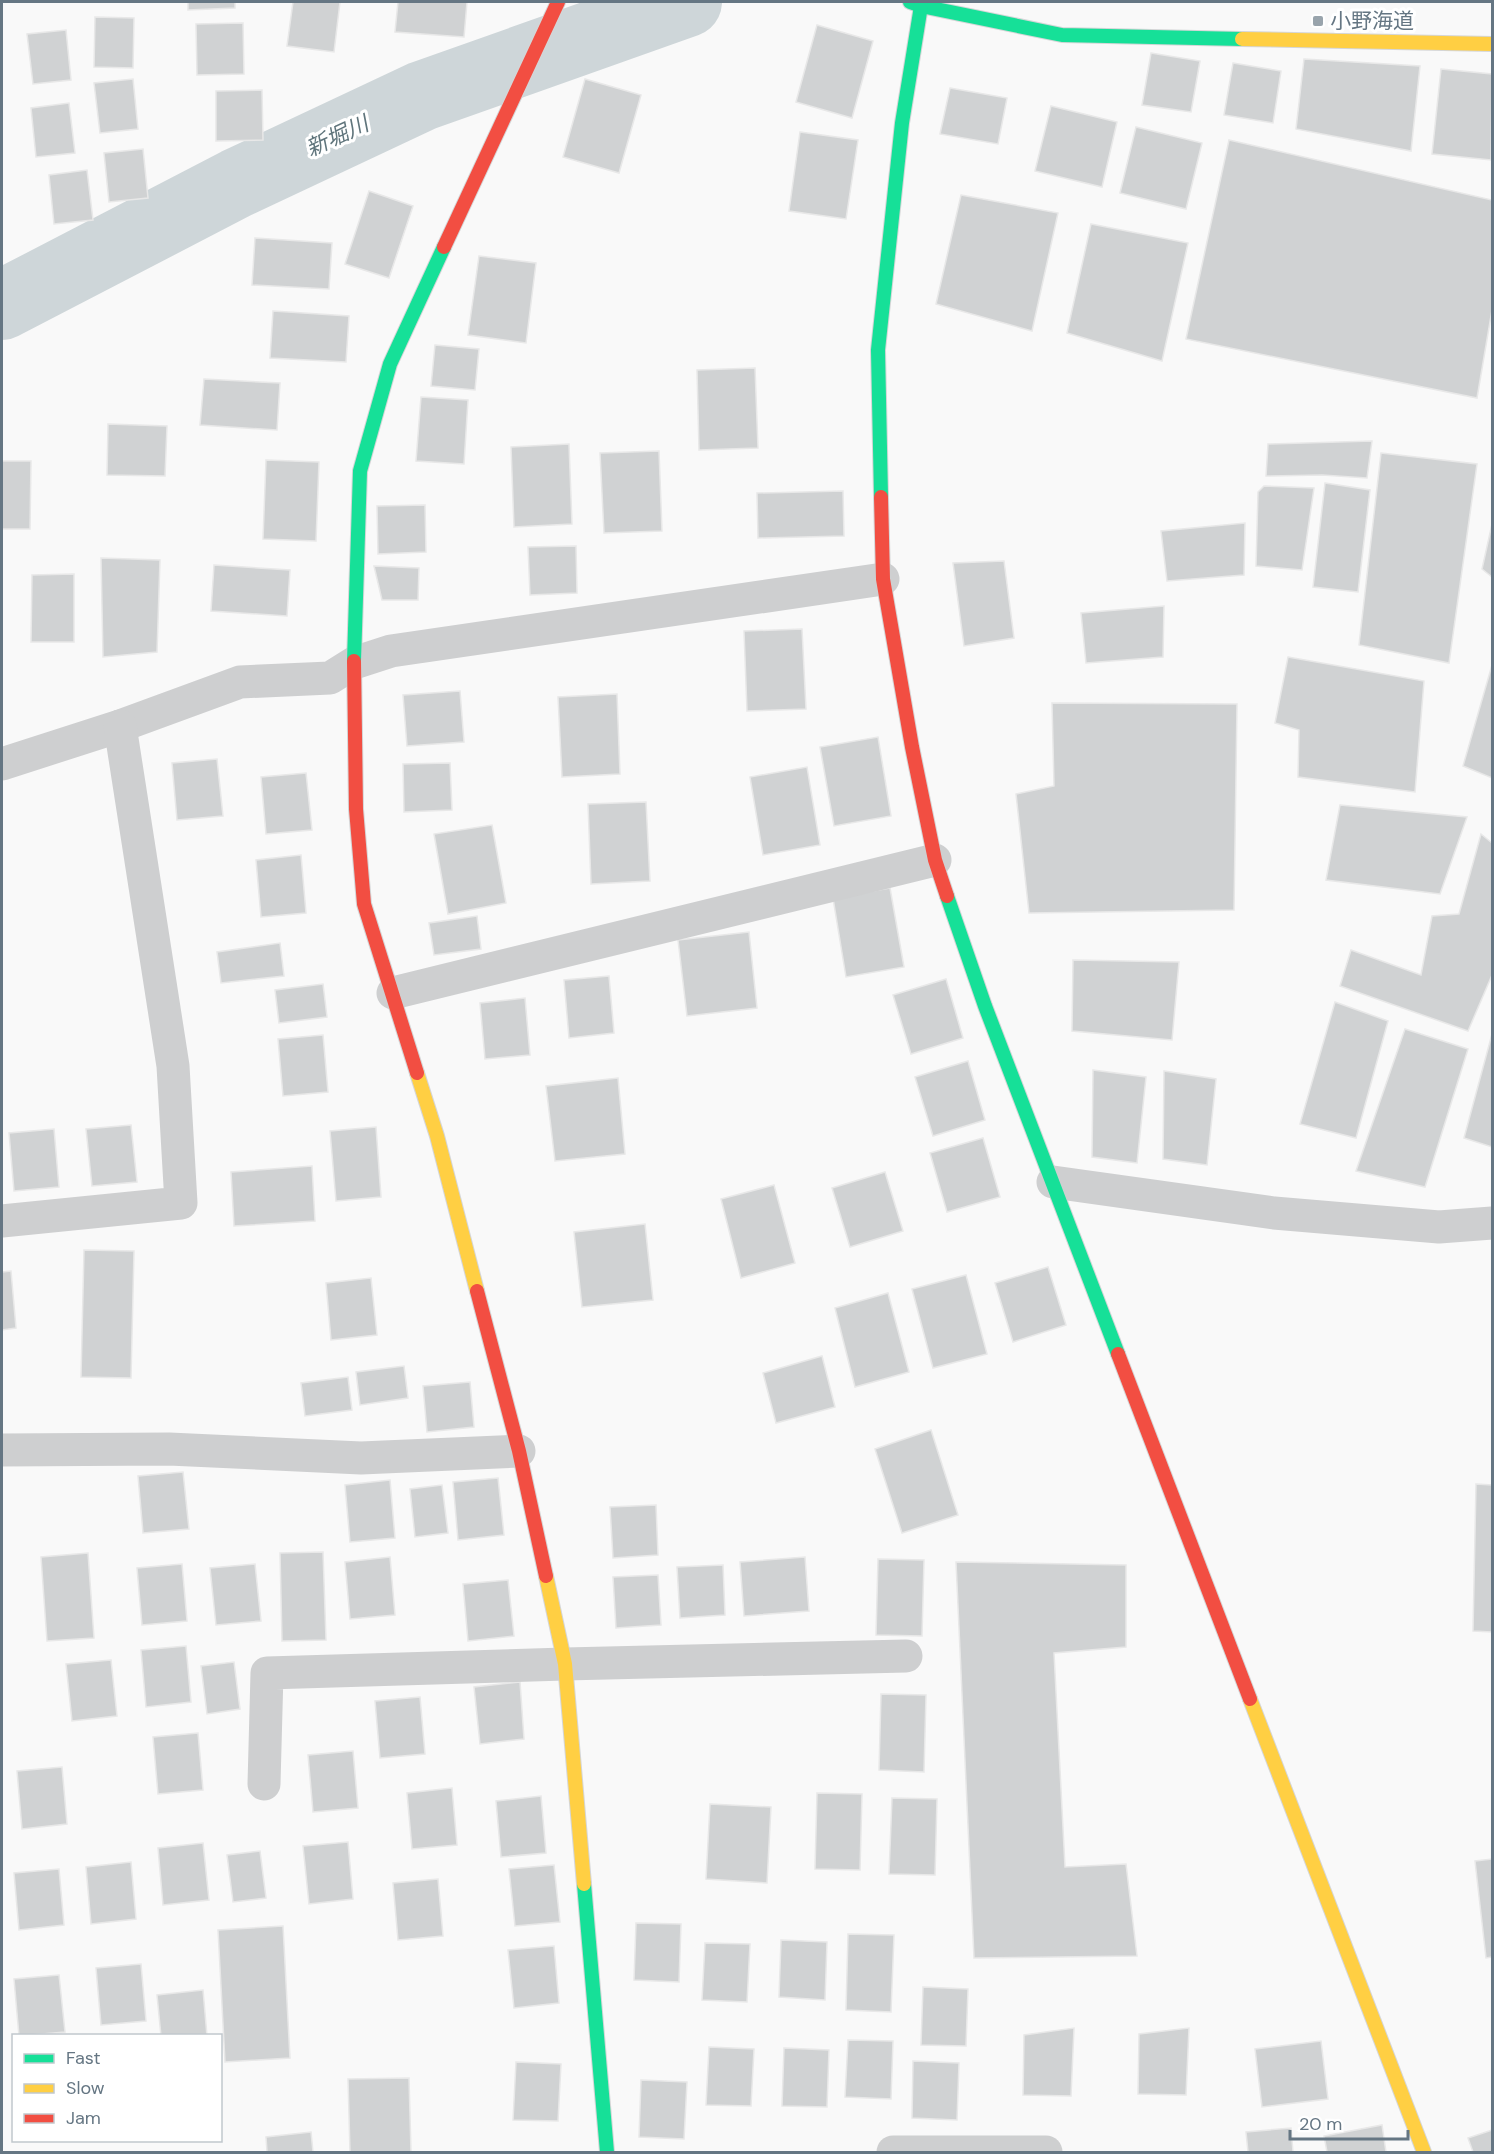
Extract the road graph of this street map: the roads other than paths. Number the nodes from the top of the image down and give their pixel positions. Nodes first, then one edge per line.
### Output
1 (558, 2) edge
2 (917, 3) edge
3 (1492, 44) edge
4 (883, 579) junction
5 (354, 663) junction
6 (120, 726) junction
7 (2, 764) edge
8 (935, 860) junction
9 (393, 993) junction
10 (1053, 1182) junction
11 (2, 1221) edge
12 (1492, 1223) edge
13 (2, 1450) edge
14 (519, 1451) junction
15 (906, 1656) dead end
16 (565, 1664) junction
17 (264, 1784) dead end
18 (607, 2152) edge
19 (893, 2152) edge
20 (1046, 2152) edge
21 (1424, 2152) edge

1 - 5 street
2 - 3 street
2 - 4 street
4 - 5 street
4 - 8 street
5 - 6 street
5 - 9 street
6 - 7 street
6 - 11 street
8 - 9 street
8 - 10 street
9 - 14 street
10 - 12 street
10 - 21 street
13 - 14 street
14 - 16 street
15 - 16 street
16 - 17 street
16 - 18 street
19 - 20 street

